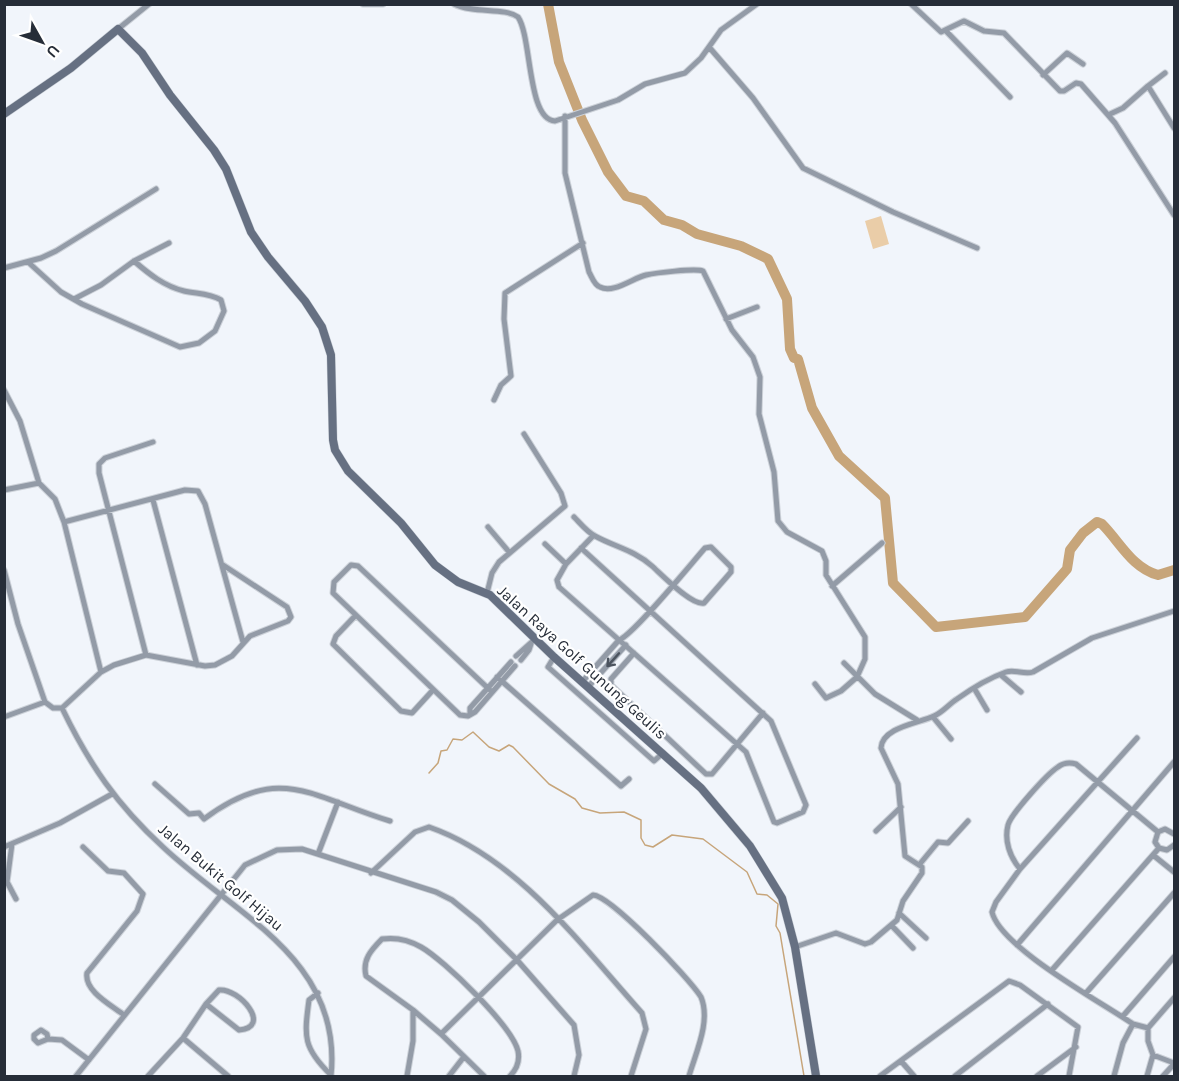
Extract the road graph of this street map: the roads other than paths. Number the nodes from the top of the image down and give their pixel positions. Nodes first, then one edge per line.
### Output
1 (149, 4) edge
2 (383, 4) edge
3 (454, 4) edge
4 (494, 4) edge
5 (757, 4) edge
6 (911, 4) edge
7 (365, 5) edge
8 (492, 11) junction
9 (118, 29) junction
10 (946, 31) junction
11 (709, 47) junction
12 (1083, 64) dead end
13 (1166, 73) dead end
14 (1043, 75) junction
15 (1148, 87) junction
16 (1010, 97) dead end
17 (4, 114) edge
18 (1108, 115) junction
19 (565, 116) junction
20 (1174, 128) edge
21 (156, 189) dead end
22 (1174, 216) edge
23 (169, 243) dead end
24 (583, 243) junction
25 (977, 248) dead end
26 (134, 261) junction
27 (28, 262) junction
28 (4, 268) edge
29 (74, 299) junction
30 (757, 307) dead end
31 (726, 319) junction
32 (4, 390) edge
33 (494, 400) dead end
34 (524, 434) dead end
35 (153, 442) dead end
36 (39, 483) junction
37 (4, 490) edge
38 (153, 500) junction
39 (107, 511) junction
40 (574, 517) dead end
41 (63, 522) junction
42 (488, 526) dead end
43 (593, 536) junction
44 (882, 543) dead end
45 (545, 544) dead end
46 (581, 548) junction
47 (509, 552) junction
48 (566, 564) junction
49 (223, 565) junction
50 (4, 570) edge
51 (673, 584) junction
52 (832, 586) junction
53 (487, 593) junction
54 (649, 610) junction
55 (1174, 611) edge
56 (356, 615) junction
57 (626, 637) junction
58 (619, 640) junction
59 (533, 641) junction
60 (243, 642) junction
61 (626, 646) junction
62 (634, 653) junction
63 (146, 655) junction
64 (554, 657) junction
65 (518, 658) dead end
66 (844, 663) dead end
67 (513, 664) dead end
68 (197, 665) junction
69 (101, 672) junction
70 (1001, 675) junction
71 (857, 677) junction
72 (500, 679) junction
73 (815, 684) dead end
74 (585, 685) junction
75 (974, 688) junction
76 (433, 690) junction
77 (490, 690) junction
78 (1021, 692) dead end
79 (604, 701) junction
80 (45, 702) junction
81 (62, 708) junction
82 (612, 708) junction
83 (597, 710) junction
84 (987, 710) dead end
85 (763, 713) junction
86 (4, 717) edge
87 (604, 717) junction
88 (933, 717) junction
89 (917, 720) junction
90 (1137, 738) dead end
91 (951, 739) dead end
92 (737, 744) junction
93 (663, 753) junction
94 (1174, 762) edge
95 (629, 780) dead end
96 (1098, 782) junction
97 (155, 784) dead end
98 (112, 794) junction
99 (338, 802) junction
100 (901, 807) junction
101 (1133, 812) junction
102 (390, 821) dead end
103 (968, 821) dead end
104 (876, 831) dead end
105 (1174, 831) edge
106 (1158, 832) junction
107 (12, 844) junction
108 (1174, 845) edge
109 (83, 846) dead end
110 (4, 847) edge
111 (1159, 848) junction
112 (318, 854) junction
113 (1153, 855) junction
114 (919, 865) junction
115 (1020, 869) junction
116 (1174, 872) edge
117 (371, 873) junction
118 (6, 881) edge
119 (1174, 893) edge
120 (220, 896) junction
121 (16, 899) dead end
122 (898, 913) junction
123 (557, 920) junction
124 (892, 927) junction
125 (926, 938) dead end
126 (1017, 945) junction
127 (795, 947) junction
128 (914, 948) dead end
129 (1174, 957) edge
130 (517, 960) junction
131 (1052, 970) junction
132 (318, 993) junction
133 (1086, 993) junction
134 (477, 997) junction
135 (1174, 998) edge
136 (206, 1004) junction
137 (1048, 1005) junction
138 (413, 1010) junction
139 (124, 1016) junction
140 (1123, 1016) junction
141 (1133, 1024) junction
142 (1148, 1028) junction
143 (441, 1034) junction
144 (183, 1038) junction
145 (48, 1039) dead end
146 (1076, 1047) junction
147 (1153, 1055) junction
148 (464, 1058) junction
149 (89, 1060) junction
150 (902, 1061) junction
151 (1174, 1063) edge
152 (331, 1076) edge
153 (76, 1077) edge
154 (148, 1077) edge
155 (228, 1077) edge
156 (407, 1077) edge
157 (449, 1077) edge
158 (484, 1077) edge
159 (510, 1077) edge
160 (574, 1077) edge
161 (631, 1077) edge
162 (689, 1077) edge
163 (816, 1077) edge
164 (880, 1077) edge
165 (914, 1077) edge
166 (955, 1077) edge
167 (1037, 1077) edge
168 (1069, 1077) edge
169 (1114, 1077) edge
170 (1147, 1077) edge
171 (1163, 1077) edge

1 - 9 street
2 - 7 street
3 - 8 street
4 - 8 street
5 - 11 street
6 - 10 street
8 - 19 street
9 - 17 main road
9 - 53 main road, Jalan Raya Golf Gunung Geulis
10 - 14 street
10 - 16 street
11 - 19 street
11 - 25 street
12 - 14 street
13 - 15 street
14 - 18 street
15 - 18 street
15 - 20 street
18 - 22 street
19 - 24 street
21 - 27 street
23 - 26 street
24 - 31 street
24 - 33 street
26 - 29 street
26 - 29 street
27 - 28 street
27 - 29 street
30 - 31 street
31 - 52 street
32 - 36 street
34 - 47 street
35 - 39 street
36 - 37 street
36 - 41 street
38 - 39 street
38 - 49 street
38 - 68 street
39 - 41 street
39 - 63 street
40 - 43 street
41 - 69 street
42 - 47 street
43 - 46 street
43 - 51 street
44 - 52 street
45 - 48 street
46 - 48 street
46 - 54 street
47 - 53 street
48 - 58 street
49 - 60 street
49 - 60 street
50 - 80 street
51 - 51 street
51 - 54 street
52 - 71 street
53 - 59 main road, Jalan Raya Golf Gunung Geulis
54 - 57 street
54 - 85 street
55 - 70 street
56 - 76 street
56 - 76 street
56 - 77 street
57 - 58 street
57 - 61 street
58 - 61 street
58 - 74 street
59 - 64 main road, Jalan Raya Golf Gunung Geulis
59 - 65 street
60 - 68 street
61 - 62 street
61 -> 74 street
62 - 92 street
62 - 92 street
63 - 68 street
63 - 69 street
64 - 74 main road, Jalan Raya Golf Gunung Geulis
64 - 83 street
66 - 71 street
67 - 72 street
69 - 81 street
70 - 75 street
70 - 78 street
71 - 73 street
71 - 89 street
72 - 77 street
72 - 95 street
74 - 79 main road, Jalan Raya Golf Gunung Geulis
75 - 84 street
75 - 88 street
76 - 77 street
79 - 82 main road, Jalan Raya Golf Gunung Geulis
79 - 83 street
80 - 81 street
80 - 86 street
81 - 98 street, Jalan Bukit Golf Hijau
82 - 87 street
82 - 93 main road, Jalan Raya Golf Gunung Geulis
83 - 87 street
85 - 92 street
85 - 92 street
87 - 93 street
88 - 89 street
88 - 91 street
89 - 100 street
90 - 96 street
93 - 127 main road, Jalan Raya Golf Gunung Geulis
94 - 101 street
96 - 101 street
96 - 115 street
96 - 115 street
97 - 99 street
98 - 107 street
98 - 120 street, Jalan Bukit Golf Hijau
99 - 102 street
99 - 112 street
100 - 104 street
100 - 114 street
101 - 106 street
101 - 126 street
103 - 114 street
105 - 106 street
106 - 111 street
107 - 110 street
107 - 118 street
108 - 111 street
109 - 139 street
111 - 113 street
112 - 117 street
112 - 120 street
113 - 116 street
113 - 131 street
114 - 122 street
115 - 126 street
117 - 123 street
117 - 130 street
118 - 121 street
119 - 133 street
120 - 132 street, Jalan Bukit Golf Hijau
120 - 139 street
122 - 124 street
122 - 125 street
123 - 130 street
123 - 161 street
123 - 162 street
124 - 127 street
124 - 128 street
126 - 131 street
127 - 163 main road, Jalan Raya Golf Gunung Geulis
129 - 140 street
130 - 134 street
130 - 160 street
131 - 133 street
132 - 152 street, Jalan Bukit Golf Hijau
132 - 152 street
133 - 140 street
134 - 138 street
134 - 143 street
134 - 159 street
135 - 142 street
136 - 136 street
136 - 144 street
137 - 146 street
137 - 150 street
137 - 166 street
138 - 143 street
138 - 156 street
139 - 149 street
140 - 141 street
141 - 142 street
141 - 169 street
142 - 147 street
143 - 148 street
144 - 154 street
144 - 155 street
145 - 149 street
146 - 167 street
146 - 168 street
147 - 151 street
147 - 170 street
148 - 157 street
148 - 158 street
149 - 153 street
150 - 164 street
150 - 165 street
151 - 171 street

